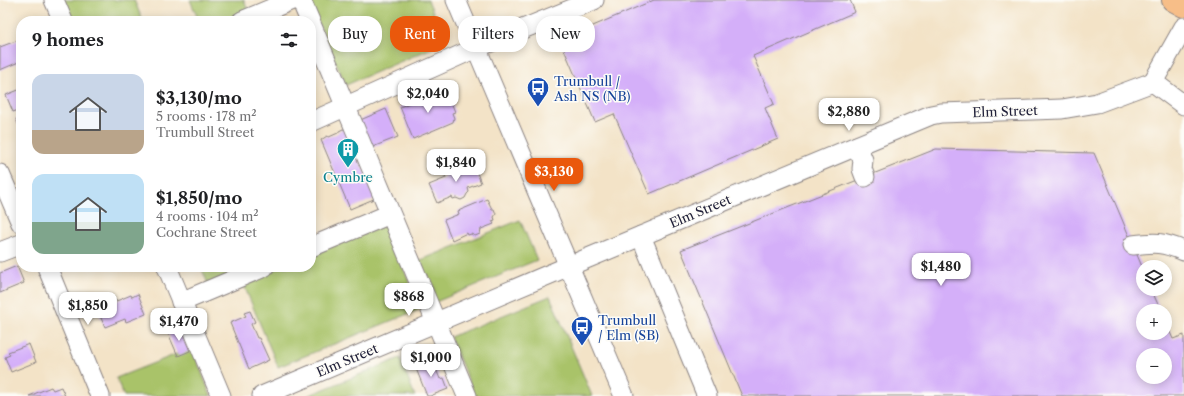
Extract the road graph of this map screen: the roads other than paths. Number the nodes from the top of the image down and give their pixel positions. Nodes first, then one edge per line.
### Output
1 (54, 0) edge
2 (292, 0) edge
3 (300, 0) edge
4 (456, 0) edge
5 (594, 0) edge
6 (1173, 0) edge
7 (1184, 6) edge
8 (60, 16) edge
9 (254, 16) edge
10 (308, 16) edge
11 (463, 16) edge
12 (528, 27) edge
13 (1184, 27) edge
14 (316, 36) edge
15 (467, 52) edge
16 (478, 52) edge
17 (1153, 82) junction
18 (1184, 105) edge
19 (346, 107) junction
20 (316, 120) edge
21 (0, 174) edge
22 (16, 211) edge
23 (390, 214) junction
24 (641, 236) junction
25 (316, 245) edge
26 (1133, 245) dead end
27 (16, 246) edge
28 (1184, 251) edge
29 (0, 252) edge
30 (569, 266) junction
31 (49, 272) edge
32 (169, 272) edge
33 (252, 272) edge
34 (181, 302) junction
35 (435, 322) junction
36 (100, 396) edge
37 (221, 396) edge
38 (262, 396) edge
39 (467, 396) edge
40 (624, 396) edge
41 (707, 396) edge

1 - 8 street
2 - 9 street
3 - 10 street
4 - 11 street
5 - 12 street
6 - 7 main road
13 - 17 street
14 - 19 street
15 - 19 street
16 - 30 street
17 - 18 street
17 - 24 street, Elm Street
19 - 20 street
19 - 23 street
21 - 22 street
23 - 25 street
23 - 35 street
24 - 30 street, Elm Street
24 - 41 street
26 - 28 street
27 - 29 street
30 - 35 street, Elm Street
30 - 40 street
31 - 36 street
32 - 34 street
33 - 34 street
34 - 37 street
35 - 38 street, Elm Street
35 - 39 street

